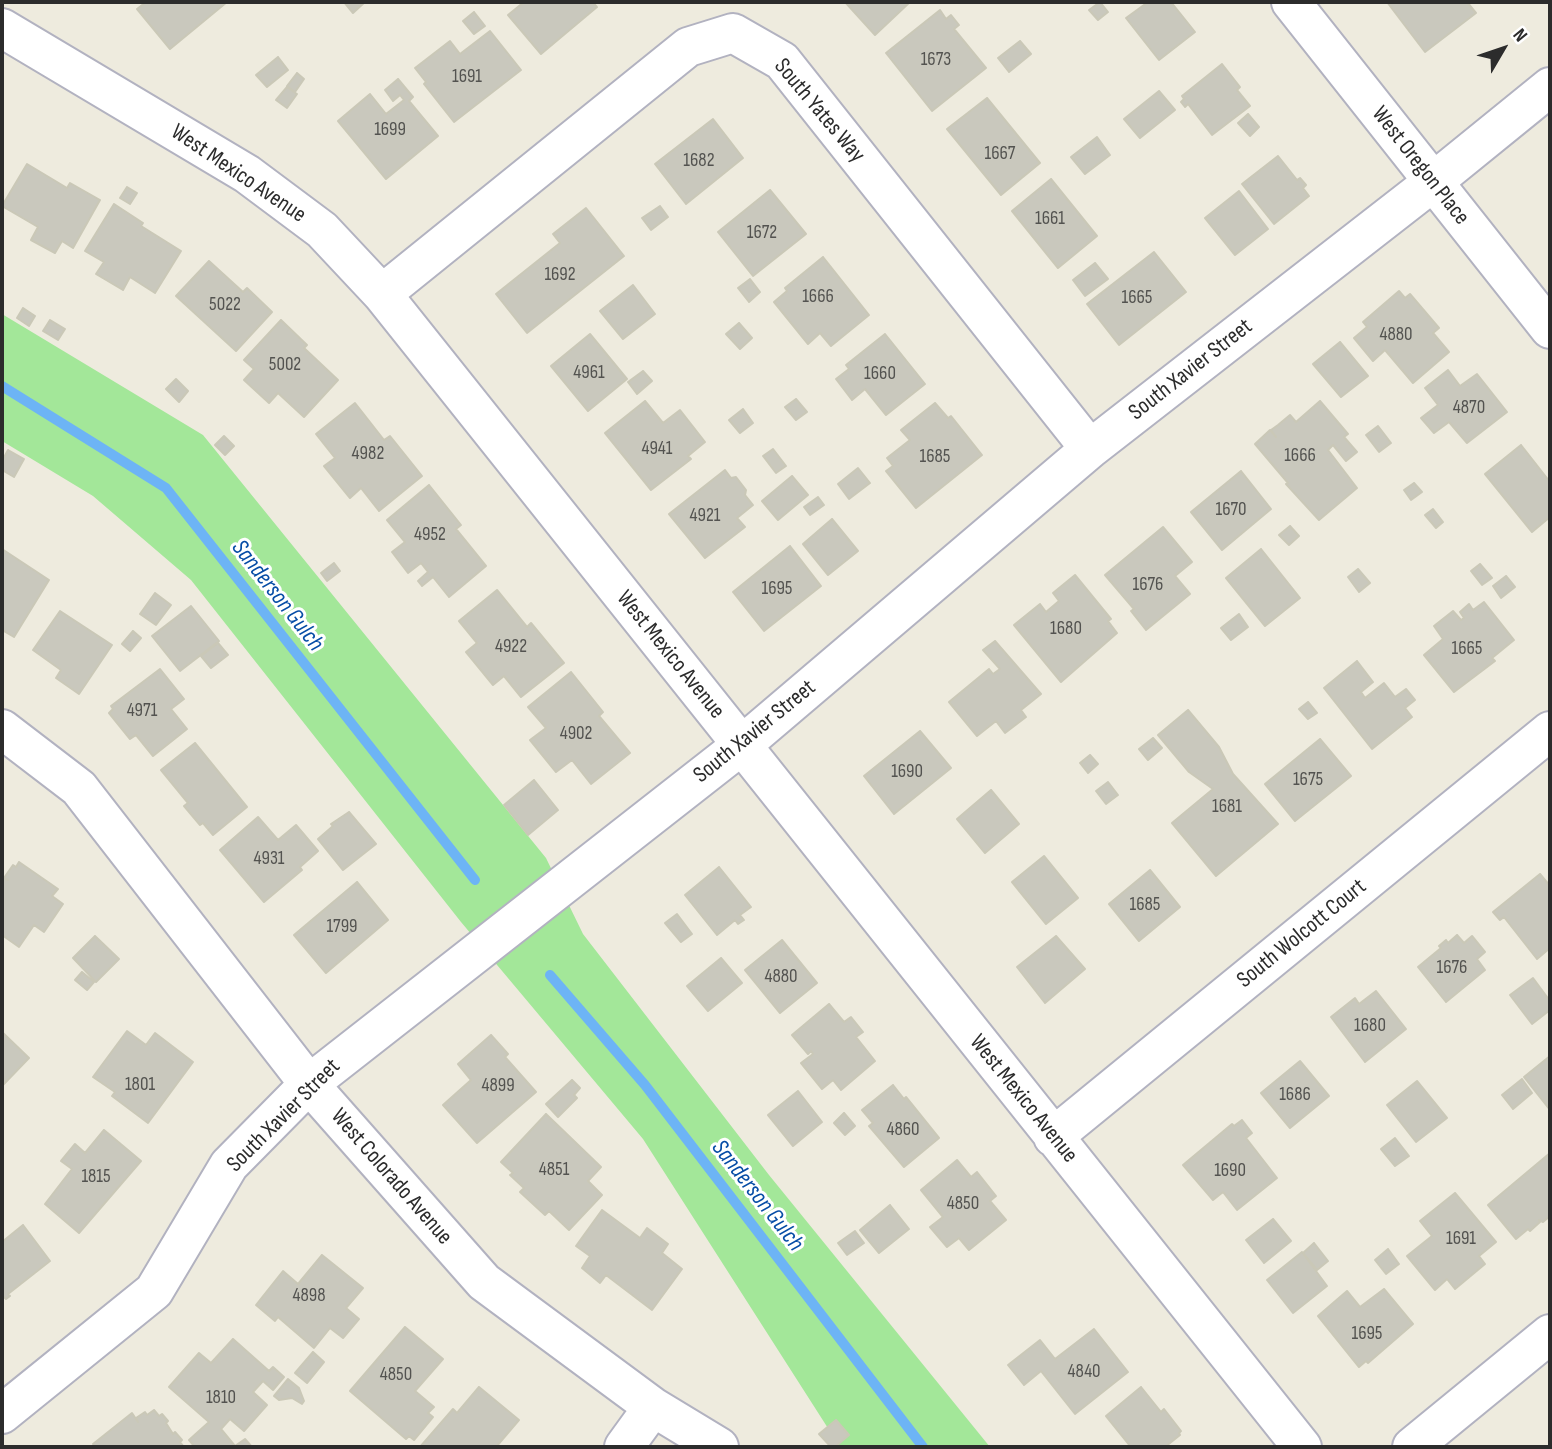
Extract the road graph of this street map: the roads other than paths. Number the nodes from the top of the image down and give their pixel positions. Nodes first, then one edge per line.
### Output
1 (12, 2) edge
2 (1291, 2) edge
3 (2, 10) edge
4 (2, 28) edge
5 (1550, 87) edge
6 (1433, 182) junction
7 (382, 294) junction
8 (1550, 329) edge
9 (1090, 449) junction
10 (2, 729) edge
11 (1550, 731) edge
12 (742, 745) junction
13 (309, 1084) junction
14 (1053, 1137) junction
15 (1550, 1334) edge
16 (653, 1407) junction
17 (2, 1414) edge
18 (624, 1447) edge
19 (719, 1447) edge
20 (1302, 1447) edge
21 (1412, 1447) edge

1 - 3 street
2 - 6 street, West Oregon Place
4 - 7 street, West Mexico Avenue
5 - 6 street, South Xavier Street
6 - 8 street, West Oregon Place
6 - 9 street, South Xavier Street
7 - 9 street, South Yates Way
7 - 12 street, West Mexico Avenue
9 - 12 street, South Xavier Street
10 - 13 street, West Colorado Avenue
11 - 14 street, South Wolcott Court
12 - 13 street, South Xavier Street
12 - 14 street, West Mexico Avenue
13 - 16 street, West Colorado Avenue
13 - 17 street, South Xavier Street
14 - 20 street, West Mexico Avenue
15 - 21 street
16 - 18 street
16 - 19 street, West Colorado Avenue

